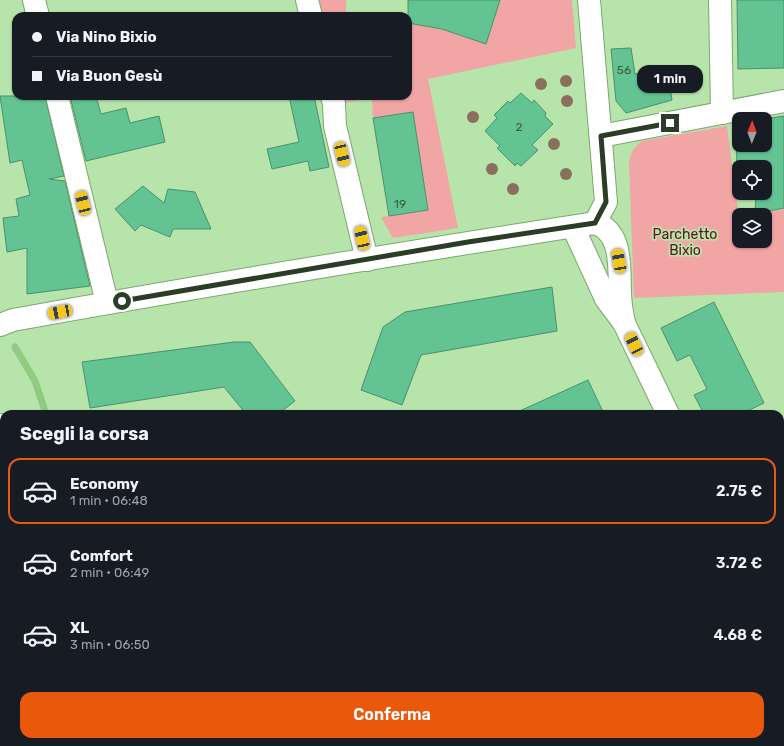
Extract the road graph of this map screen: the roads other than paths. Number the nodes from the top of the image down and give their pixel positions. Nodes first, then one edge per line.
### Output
1 (34, 0) edge
2 (307, 0) edge
3 (589, 0) edge
4 (720, 0) edge
5 (37, 12) edge
6 (310, 12) edge
7 (58, 100) edge
8 (333, 100) edge
9 (784, 101) edge
10 (722, 113) junction
11 (601, 136) junction
12 (595, 223) junction
13 (573, 227) junction
14 (367, 260) junction
15 (107, 303) junction
16 (624, 323) junction
17 (0, 325) edge
18 (666, 410) edge

1 - 5 street
2 - 6 street
3 - 11 street
4 - 10 street
7 - 15 street
8 - 14 street
9 - 10 street
10 - 11 street
11 - 12 street
12 - 13 street
12 - 16 street
13 - 14 street
13 - 16 street
14 - 15 street
15 - 17 street
16 - 18 street

